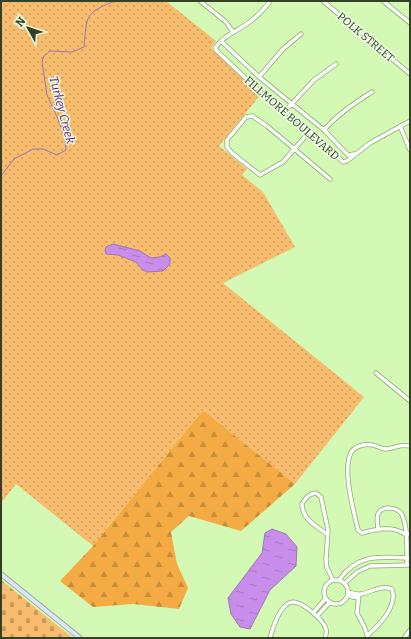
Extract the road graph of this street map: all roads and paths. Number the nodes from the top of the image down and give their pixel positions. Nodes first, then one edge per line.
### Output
1 (200, 1) edge
2 (268, 1) edge
3 (323, 1) edge
4 (382, 1) edge
5 (410, 23) edge
6 (233, 32) junction
7 (301, 34) dead end
8 (221, 41) junction
9 (336, 64) dead end
10 (410, 74) edge
11 (259, 77) junction
12 (372, 92) dead end
13 (292, 104) junction
14 (285, 111) junction
15 (410, 121) edge
16 (400, 126) junction
17 (324, 130) junction
18 (310, 131) junction
19 (295, 149) junction
20 (410, 150) edge
21 (354, 154) junction
22 (330, 180) dead end
23 (376, 373) dead end
24 (409, 400) edge
25 (410, 446) edge
26 (378, 530) junction
27 (327, 534) junction
28 (408, 534) edge
29 (408, 558) edge
30 (408, 565) edge
31 (1, 574) edge
32 (333, 580) junction
33 (339, 580) junction
34 (345, 583) junction
35 (348, 594) junction
36 (359, 596) junction
37 (326, 598) junction
38 (330, 602) junction
39 (313, 613) junction
40 (317, 616) junction
41 (410, 630) edge
42 (368, 637) edge
43 (80, 638) edge
44 (270, 638) edge
45 (325, 638) edge
46 (404, 638) edge

1 - 6 street
2 - 6 street
3 - 10 street, POLK STREET
4 - 5 street
6 - 8 street
7 - 11 street
8 - 11 street, FILLMORE BOULEVARD
8 - 14 street, FILLMORE BOULEVARD
9 - 13 street
11 - 13 street, FILLMORE BOULEVARD
12 - 17 street
13 - 14 street
13 - 17 street, FILLMORE BOULEVARD
14 - 18 street, FILLMORE BOULEVARD
15 - 16 street
16 - 20 street
16 - 21 street
17 - 21 street, FILLMORE BOULEVARD
18 - 19 street
18 - 21 street, FILLMORE BOULEVARD
19 - 19 street
19 - 22 street
23 - 24 street
25 - 26 street
26 - 28 street
26 - 28 street
27 - 27 street
27 - 32 street
28 - 29 street
29 - 30 street
29 - 33 street
30 - 34 street
31 - 43 main road
32 - 33 street
32 - 37 street
33 - 34 street
34 - 35 street
35 - 36 street
35 - 38 street
36 - 42 street
36 - 42 street
37 - 38 street
37 - 39 street
38 - 40 street
39 - 40 street
39 - 44 street
40 - 45 street
41 - 46 street

